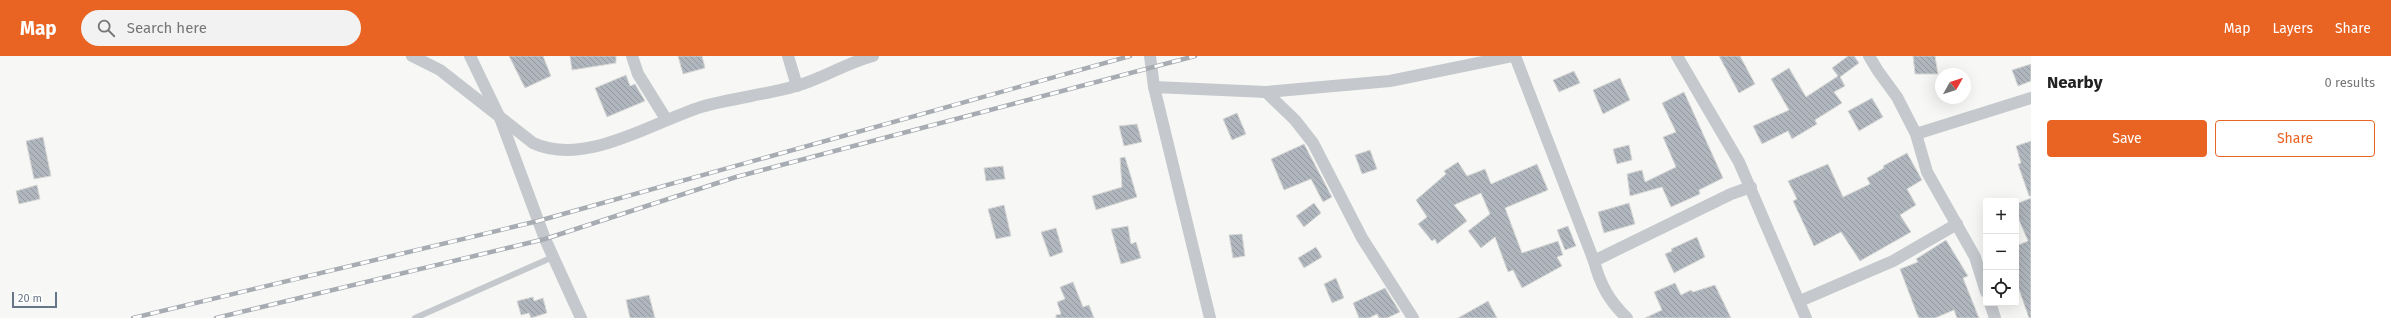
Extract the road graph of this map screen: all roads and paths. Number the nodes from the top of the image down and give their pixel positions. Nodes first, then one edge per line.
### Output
1 (412, 56) edge
2 (470, 56) edge
3 (632, 56) edge
4 (788, 56) edge
5 (870, 56) edge
6 (1150, 56) edge
7 (1513, 56) edge
8 (1677, 56) edge
9 (1869, 56) edge
10 (797, 86) junction
11 (1154, 87) junction
12 (1266, 92) junction
13 (2031, 98) edge
14 (500, 118) junction
15 (666, 119) junction
16 (1916, 134) junction
17 (1751, 187) junction
18 (1957, 224) junction
19 (553, 257) junction
20 (1594, 261) junction
21 (1983, 282) edge
22 (1800, 301) junction
23 (1991, 306) edge
24 (415, 318) edge
25 (581, 318) edge
26 (1210, 318) edge
27 (1413, 318) edge
28 (1627, 318) edge
29 (1806, 318) edge
30 (1995, 318) edge

1 - 14 street
2 - 14 street
3 - 15 street
4 - 10 street
5 - 10 street
6 - 11 street
7 - 12 street
7 - 20 street
8 - 17 street
9 - 16 street
10 - 15 street
11 - 12 street
11 - 26 street
12 - 27 street
13 - 16 street
14 - 15 street
14 - 19 street
16 - 18 street
17 - 20 street
17 - 22 street
18 - 21 street
18 - 22 street
19 - 24 lane
19 - 25 street
20 - 28 street
22 - 29 street
23 - 30 street

